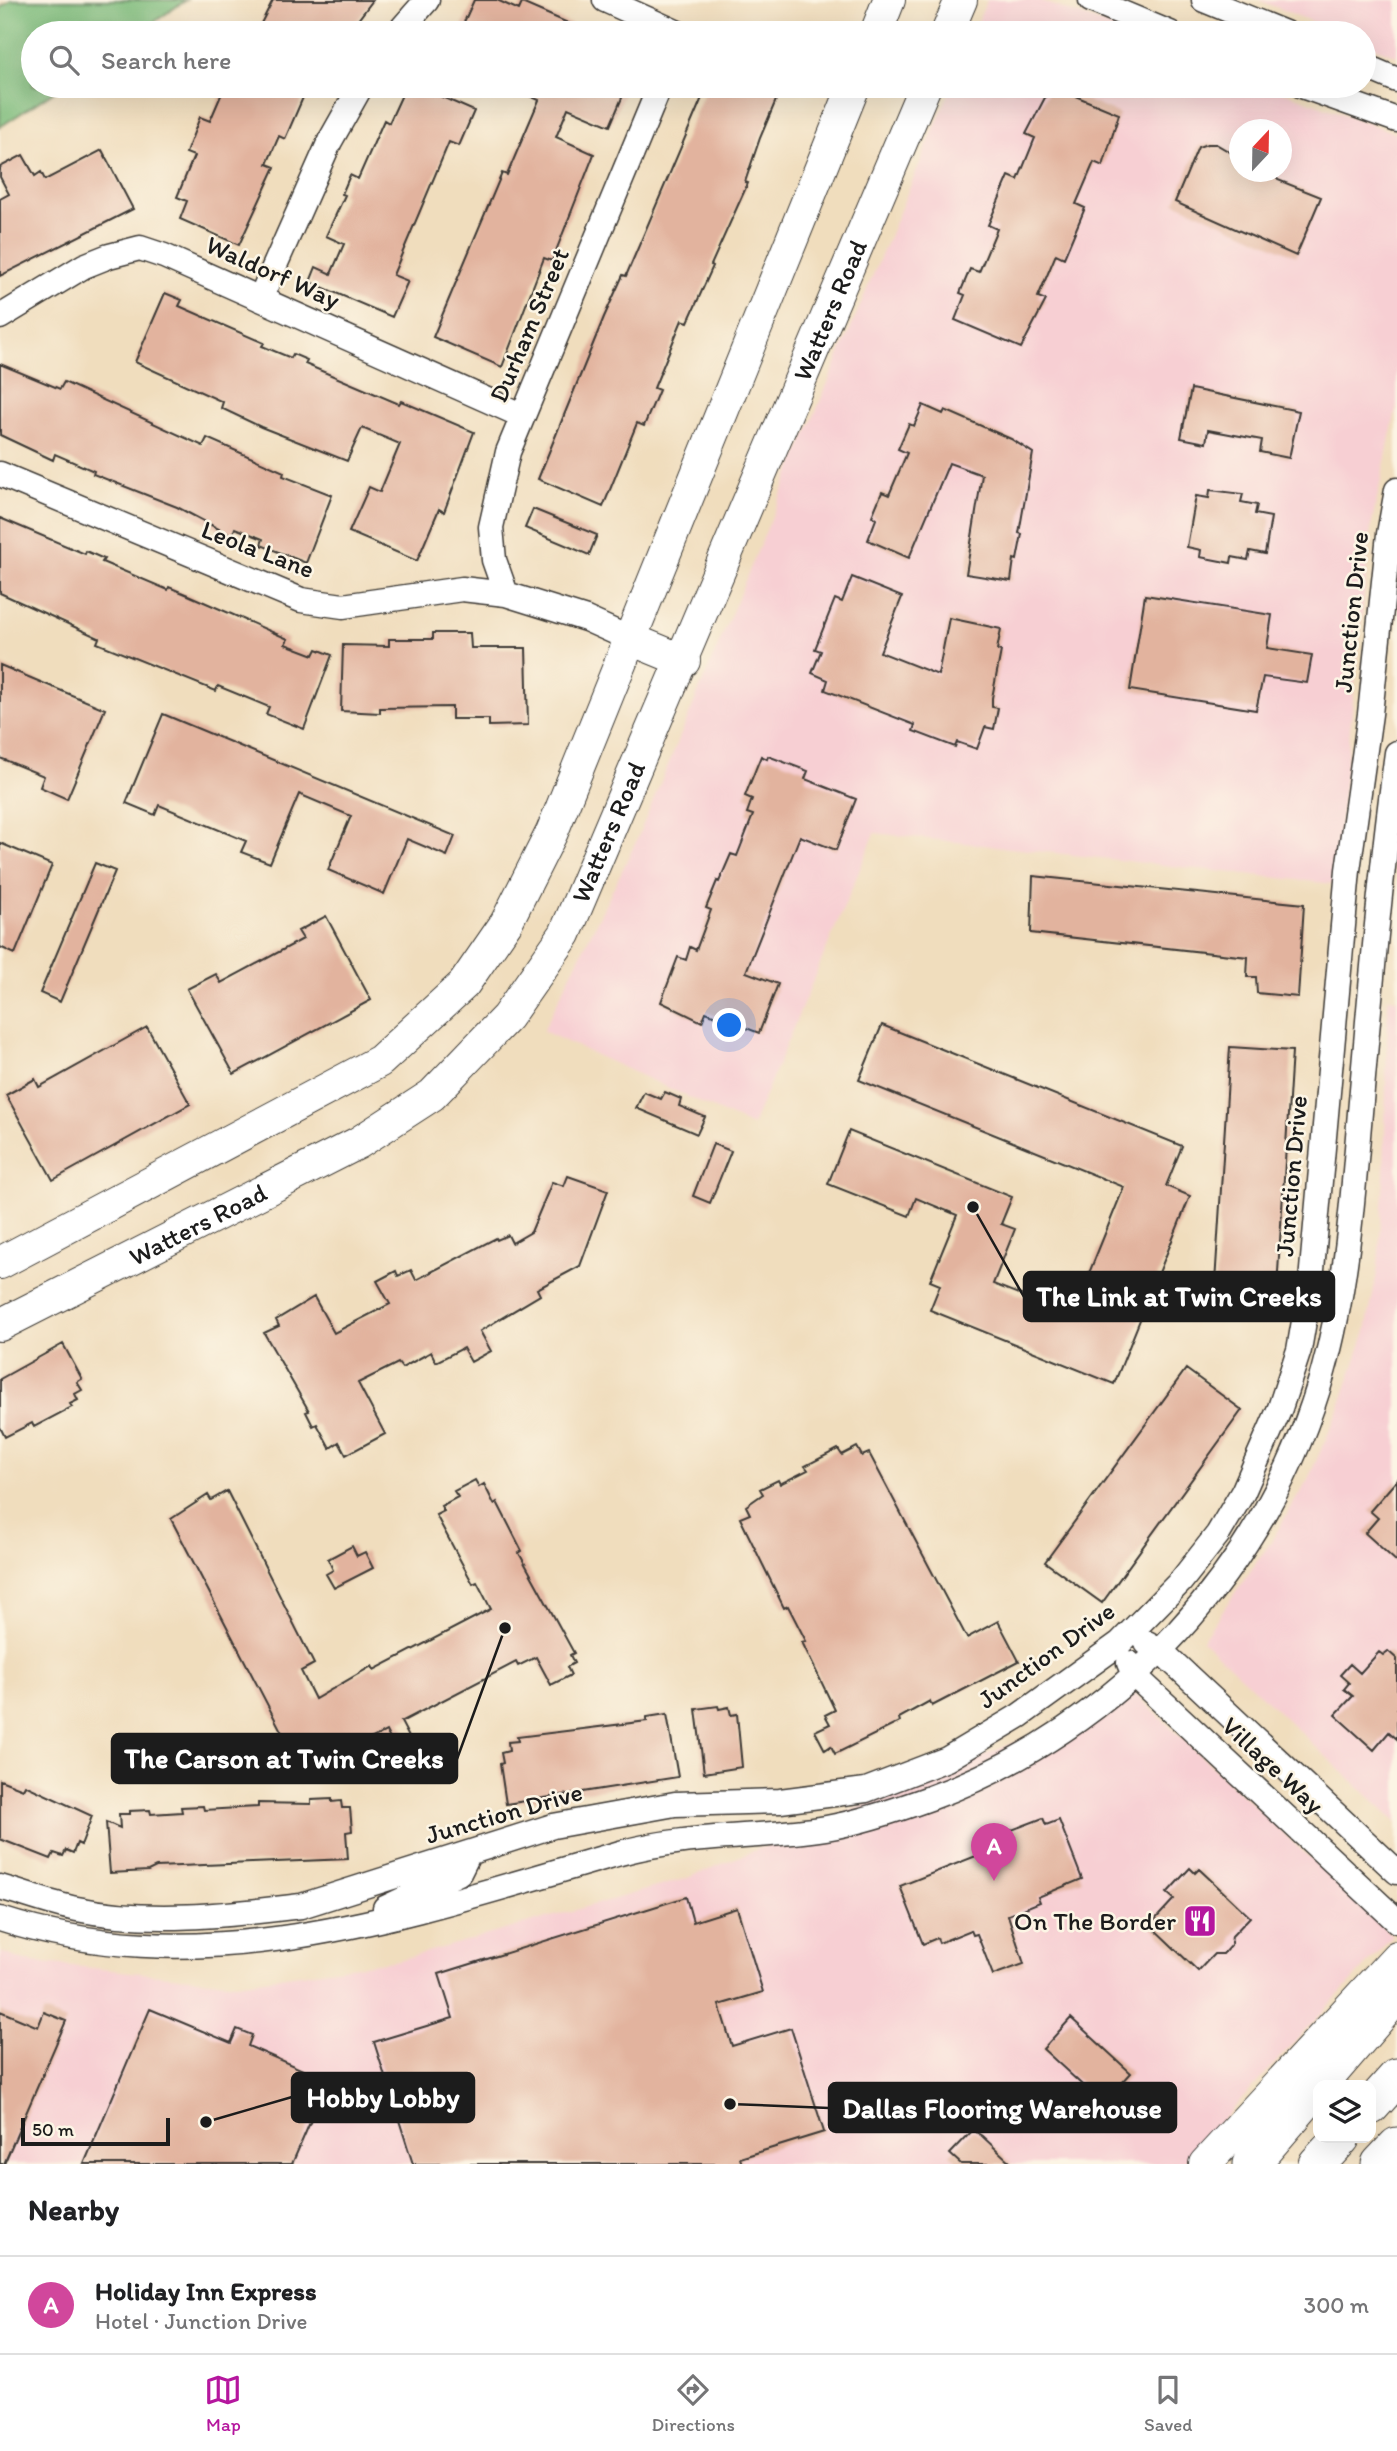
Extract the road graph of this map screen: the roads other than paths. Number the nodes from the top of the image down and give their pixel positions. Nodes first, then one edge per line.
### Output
1 (427, 0) edge
2 (605, 0) edge
3 (889, 0) edge
4 (961, 0) edge
5 (1091, 0) edge
6 (1204, 0) edge
7 (409, 21) edge
8 (651, 21) edge
9 (881, 21) edge
10 (952, 21) edge
11 (1141, 21) edge
12 (1256, 21) edge
13 (1376, 71) edge
14 (1397, 80) edge
15 (354, 98) edge
16 (655, 98) edge
17 (849, 98) edge
18 (920, 98) edge
19 (1336, 98) edge
20 (1397, 120) edge
21 (260, 299) junction
22 (0, 317) edge
23 (523, 416) junction
24 (0, 474) edge
25 (1397, 490) edge
26 (506, 594) junction
27 (628, 638) junction
28 (684, 660) junction
29 (1397, 753) edge
30 (0, 1263) edge
31 (0, 1325) edge
32 (1125, 1638) junction
33 (1161, 1651) junction
34 (1134, 1675) junction
35 (469, 1853) junction
36 (1397, 1872) edge
37 (0, 1887) edge
38 (0, 1919) edge
39 (1397, 1922) edge
40 (330, 1932) junction
41 (1397, 1956) edge
42 (1397, 1994) edge
43 (1397, 2077) edge
44 (1376, 2100) edge
45 (1336, 2143) edge
46 (1397, 2146) edge
47 (1205, 2164) edge
48 (1251, 2164) edge
49 (1317, 2164) edge
50 (1380, 2164) edge

1 - 7 street
2 - 8 street
3 - 9 main road
4 - 10 main road
5 - 11 street
6 - 12 street
13 - 14 street
15 - 21 street
16 - 23 street, Durham Street
17 - 27 main road, Watters Road
18 - 28 main road, Watters Road
19 - 20 street
21 - 22 street, Waldorf Way
21 - 23 street, Waldorf Way
23 - 26 street, Durham Street
24 - 26 street, Leola Lane
25 - 32 street, Junction Drive
26 - 27 street, Leola Lane
27 - 28 main road
27 - 30 main road, Watters Road
28 - 31 main road, Watters Road
29 - 33 street
32 - 33 street, Village Way
32 - 34 street, Village Way
32 - 35 street, Junction Drive
33 - 34 street
33 - 36 street, Village Way
34 - 39 street, Village Way
34 - 40 street
35 - 37 street, Junction Drive
35 - 40 street
38 - 40 street
41 - 47 main road
42 - 48 highway
43 - 44 highway
45 - 49 highway
46 - 50 highway

